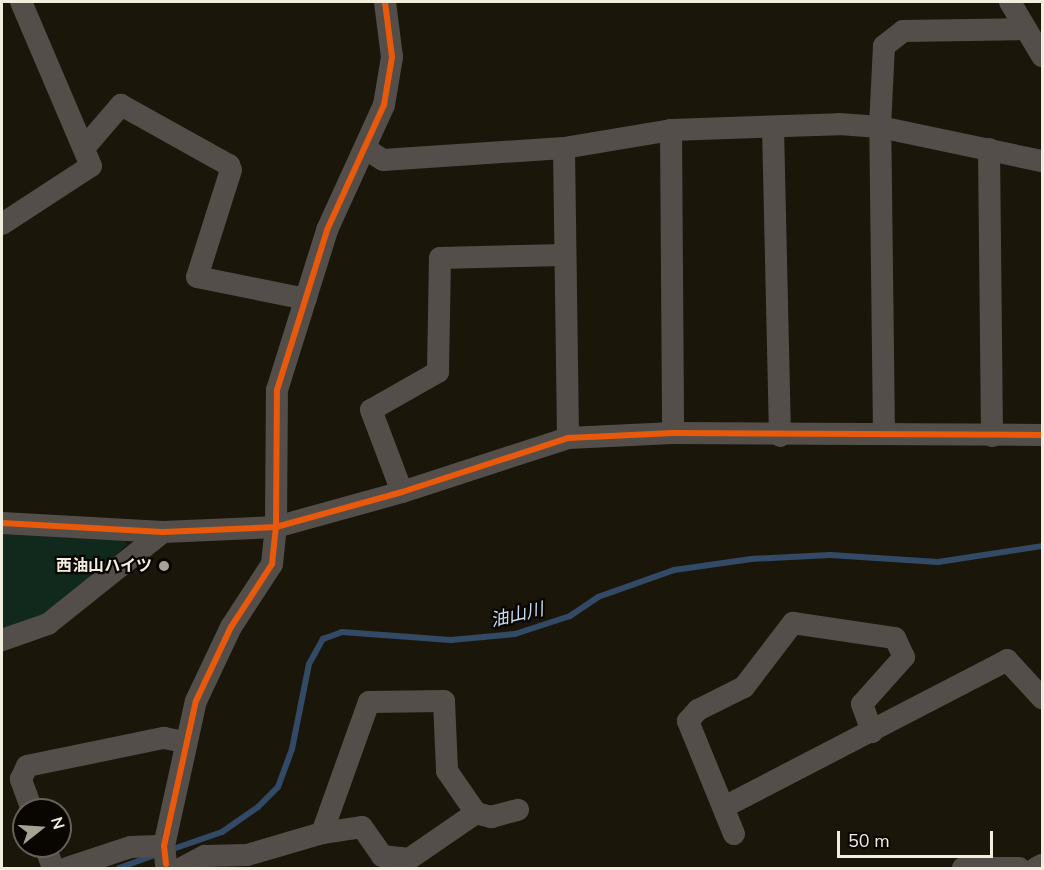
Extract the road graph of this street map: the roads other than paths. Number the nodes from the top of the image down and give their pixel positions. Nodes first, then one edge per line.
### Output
1 (21, 2) edge
2 (385, 2) edge
3 (1010, 2) edge
4 (1024, 29) junction
5 (1042, 56) edge
6 (773, 127) junction
7 (880, 127) junction
8 (671, 130) junction
9 (84, 148) junction
10 (564, 148) junction
11 (366, 149) junction
12 (989, 150) junction
13 (1042, 161) edge
14 (2, 224) edge
15 (565, 255) junction
16 (306, 299) junction
17 (673, 433) junction
18 (884, 434) junction
19 (1042, 435) edge
20 (780, 436) junction
21 (992, 436) junction
22 (568, 438) junction
23 (402, 492) junction
24 (2, 523) edge
25 (276, 527) junction
26 (163, 532) junction
27 (2, 640) edge
28 (1042, 698) edge
29 (872, 732) junction
30 (185, 742) junction
31 (28, 798) edge
32 (724, 807) junction
33 (518, 810) dead end
34 (476, 813) junction
35 (322, 833) junction
36 (734, 834) dead end
37 (249, 862) edge
38 (171, 863) edge
39 (1042, 865) edge
40 (68, 868) edge
41 (963, 868) edge
42 (1019, 868) edge
43 (1036, 868) edge

1 - 9 street
2 - 11 street
3 - 4 street
4 - 5 street
4 - 7 street
6 - 7 street
6 - 8 street
6 - 20 street
7 - 12 street
7 - 18 street
8 - 10 street
8 - 17 street
9 - 14 street
9 - 16 street
10 - 11 street
10 - 15 street
11 - 16 street
12 - 13 street
12 - 21 street
15 - 22 street
15 - 23 street
16 - 25 street
17 - 20 street
17 - 22 street
18 - 20 street
18 - 21 street
19 - 21 street
22 - 23 street
23 - 25 street
24 - 26 street
25 - 26 street
25 - 30 street
26 - 27 street
28 - 29 street
29 - 32 street
29 - 32 street
30 - 31 street
30 - 38 street
32 - 36 street
33 - 34 street
34 - 35 street
34 - 35 street
35 - 37 street
37 - 38 street
38 - 40 street
39 - 43 street
41 - 42 street

